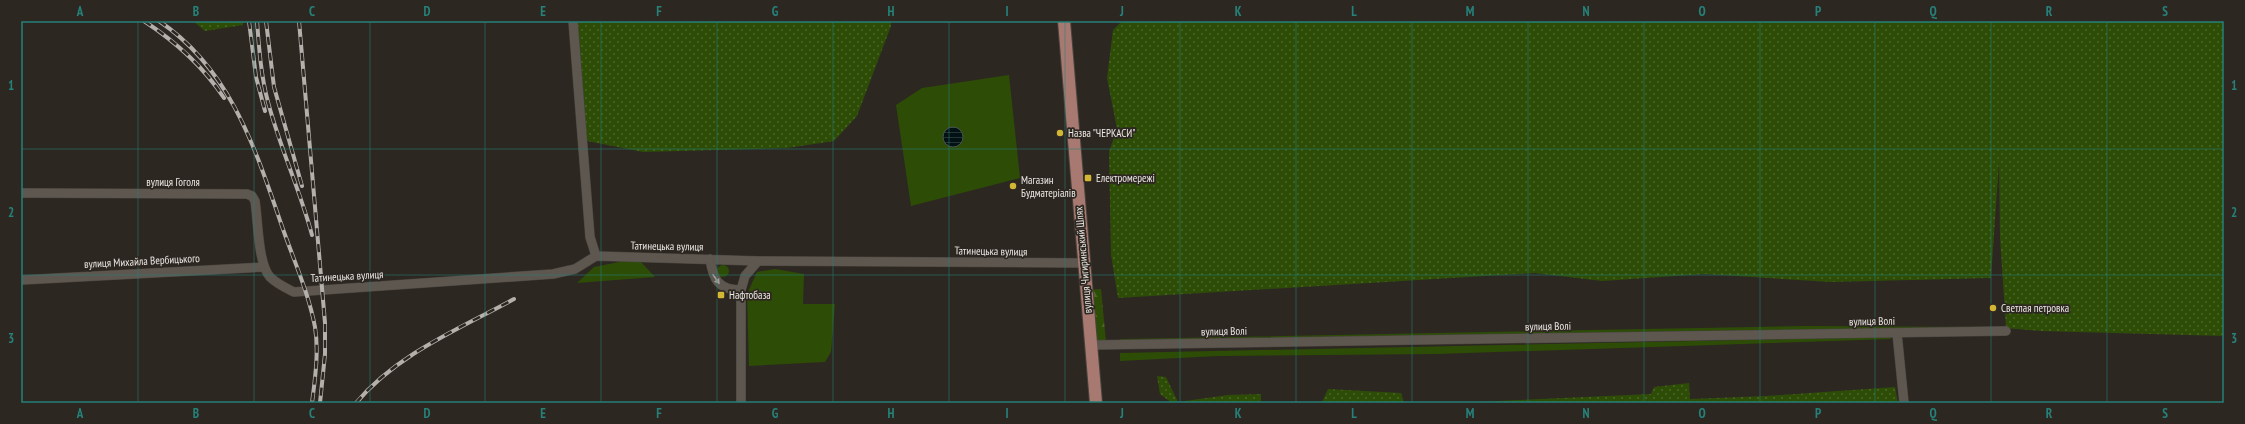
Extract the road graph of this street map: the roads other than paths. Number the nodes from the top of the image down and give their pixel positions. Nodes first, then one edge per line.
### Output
1 (572, 21) edge
2 (1064, 21) edge
3 (21, 193) edge
4 (596, 256) junction
5 (710, 259) junction
6 (758, 261) junction
7 (1084, 263) junction
8 (264, 267) junction
9 (21, 280) edge
10 (741, 290) junction
11 (2006, 331) dead end
12 (1897, 333) junction
13 (1091, 345) junction
14 (742, 403) edge
15 (1096, 403) edge
16 (1904, 403) edge

1 - 4 street
2 - 7 main road, вулиця Чигиринський Шлях
3 - 8 street, вулиця Гоголя
4 - 5 street, Татинецька вулиця
4 - 8 street, Татинецька вулиця
5 - 6 street, Татинецька вулиця
5 -> 10 street
6 - 7 street, Татинецька вулиця
6 - 10 street
7 - 13 main road, вулиця Чигиринський Шлях
8 - 9 street, вулиця Михайла Вербицького
10 - 14 street
11 - 12 street, вулиця Волі
12 - 13 street, вулиця Волі
12 - 16 street
13 - 15 main road, вулиця Чигиринський Шлях

